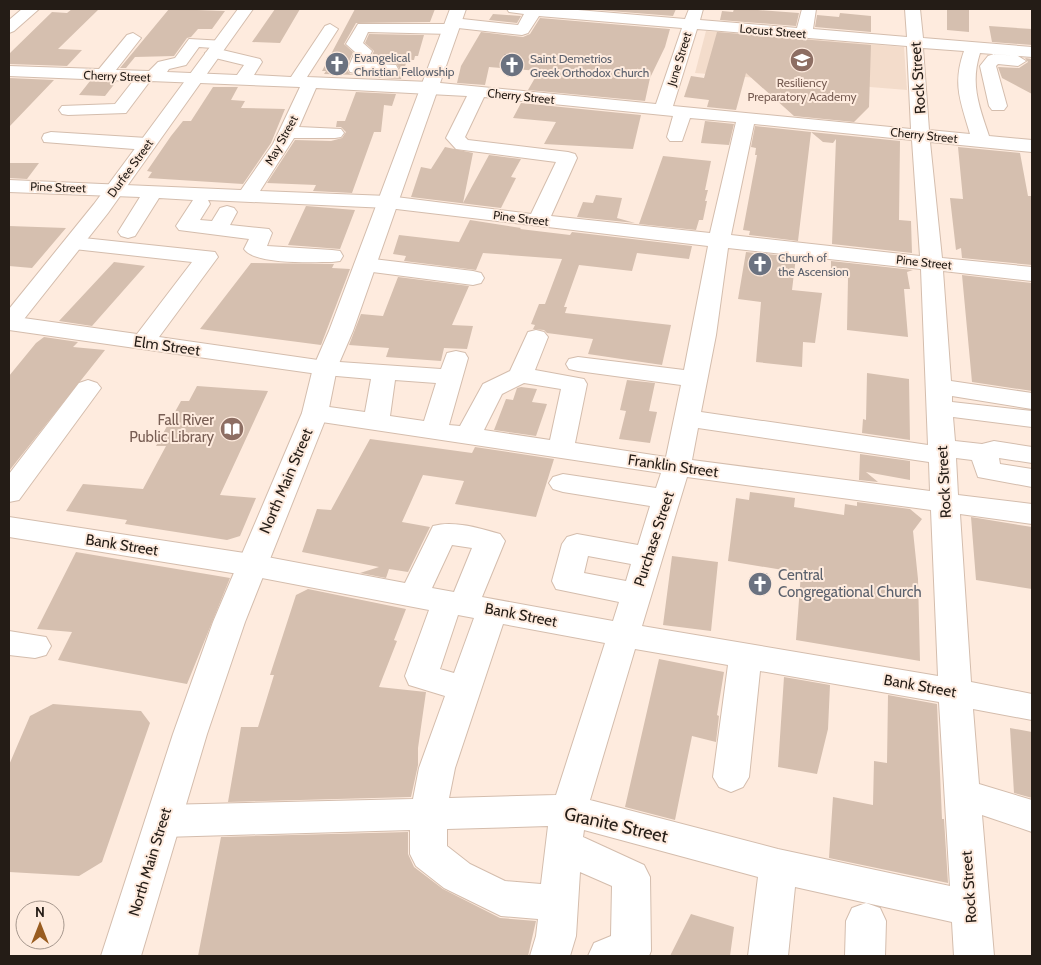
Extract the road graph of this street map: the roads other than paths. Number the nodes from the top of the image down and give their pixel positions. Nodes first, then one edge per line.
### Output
1 (30, 9) edge
2 (245, 9) edge
3 (514, 9) edge
4 (808, 9) edge
5 (913, 9) edge
6 (534, 11) junction
7 (585, 12) edge
8 (693, 16) edge
9 (454, 20) edge
10 (9, 28) edge
11 (330, 29) dead end
12 (804, 34) junction
13 (133, 38) dead end
14 (916, 42) junction
15 (974, 47) junction
16 (216, 48) junction
17 (1032, 52) edge
18 (1032, 62) edge
19 (356, 68) junction
20 (436, 70) junction
21 (9, 72) edge
22 (103, 75) junction
23 (149, 77) junction
24 (194, 78) junction
25 (242, 80) junction
26 (296, 82) junction
27 (430, 87) junction
28 (342, 89) junction
29 (478, 92) junction
30 (274, 98) dead end
31 (998, 106) dead end
32 (68, 110) dead end
33 (663, 110) junction
34 (683, 112) junction
35 (746, 118) junction
36 (288, 132) junction
37 (335, 133) dead end
38 (922, 135) junction
39 (676, 136) dead end
40 (50, 138) dead end
41 (981, 141) junction
42 (148, 144) junction
43 (1032, 146) edge
44 (9, 186) edge
45 (115, 190) junction
46 (154, 191) junction
47 (243, 194) junction
48 (388, 202) junction
49 (200, 204) dead end
50 (274, 208) dead end
51 (538, 221) junction
52 (218, 227) junction
53 (128, 232) dead end
54 (262, 233) junction
55 (719, 240) junction
56 (74, 243) junction
57 (332, 256) dead end
58 (932, 263) junction
59 (365, 265) junction
60 (1032, 274) edge
61 (473, 278) dead end
62 (9, 323) edge
63 (536, 337) dead end
64 (142, 343) junction
65 (578, 364) dead end
66 (325, 368) junction
67 (384, 372) junction
68 (521, 375) junction
69 (695, 379) junction
70 (88, 388) dead end
71 (939, 397) junction
72 (1032, 401) edge
73 (315, 413) junction
74 (687, 418) junction
75 (1032, 419) edge
76 (376, 422) junction
77 (434, 431) junction
78 (468, 436) junction
79 (561, 449) junction
80 (942, 452) junction
81 (984, 453) junction
82 (1032, 455) edge
83 (677, 467) junction
84 (1032, 478) edge
85 (564, 483) dead end
86 (9, 493) edge
87 (667, 499) junction
88 (945, 502) junction
89 (1032, 514) edge
90 (9, 527) edge
91 (648, 557) junction
92 (252, 565) junction
93 (636, 594) junction
94 (414, 595) junction
95 (468, 605) junction
96 (623, 635) junction
97 (745, 656) junction
98 (464, 689) junction
99 (955, 692) junction
100 (1032, 707) edge
101 (731, 777) dead end
102 (964, 794) junction
103 (569, 810) junction
104 (428, 814) junction
105 (1032, 816) edge
106 (162, 821) junction
107 (563, 846) junction
108 (778, 866) junction
109 (557, 903) junction
110 (971, 908) junction
111 (121, 956) edge
112 (550, 956) edge
113 (608, 956) edge
114 (768, 956) edge
115 (974, 956) edge

1 - 10 street
2 - 16 street, Durfee Street
3 - 6 street, Locust Street
4 - 12 street
5 - 14 street, Rock Street
6 - 7 street, Locust Street
6 - 9 street
7 - 8 street, Locust Street
8 - 12 street, Locust Street
8 - 33 street, June Street
9 - 19 street
9 - 20 street, North Main Street
11 - 26 street
12 - 14 street, Locust Street
13 - 22 street
14 - 15 street, Locust Street
14 - 38 street, Rock Street
15 - 17 street, Locust Street
15 - 41 street
16 - 23 street
16 - 24 street, Durfee Street
16 - 25 street
18 - 31 street
19 - 20 street
19 - 28 street
20 - 27 street, North Main Street
21 - 22 street, Cherry Street
22 - 23 street, Cherry Street
23 - 24 street, Cherry Street
23 - 32 street
24 - 25 street, Cherry Street
24 - 42 street, Durfee Street
25 - 26 street, Cherry Street
26 - 28 street, Cherry Street
26 - 30 street
26 - 36 street, May Street
27 - 28 street, Cherry Street
27 - 29 street, Cherry Street
27 - 48 street, North Main Street
29 - 33 street, Cherry Street
29 - 51 street
33 - 34 street, Cherry Street
34 - 35 street, Cherry Street
34 - 39 street
35 - 38 street, Cherry Street
35 - 55 street, Purchase Street
36 - 37 street
36 - 47 street, May Street
38 - 41 street, Cherry Street
38 - 58 street, Rock Street
40 - 42 street
41 - 43 street, Cherry Street
42 - 45 street, Durfee Street
44 - 45 street, Pine Street
45 - 46 street, Pine Street
45 - 56 street, Durfee Street
46 - 47 street, Pine Street
46 - 53 street
47 - 48 street, Pine Street
47 - 52 street, May Street
48 - 51 street, Pine Street
48 - 59 street, North Main Street
49 - 52 street
50 - 54 street
51 - 55 street, Pine Street
52 - 54 street
54 - 57 street
55 - 58 street, Pine Street
55 - 69 street, Purchase Street
56 - 62 street, Durfee Street
56 - 64 street
58 - 60 street, Pine Street
58 - 71 street, Rock Street
59 - 61 street
59 - 66 street, North Main Street
62 - 64 street, Elm Street
63 - 68 street
64 - 66 street, Elm Street
65 - 69 street
66 - 67 street, Elm Street
66 - 73 street, North Main Street
67 - 76 street
67 - 77 street, Elm Street
68 - 78 street
68 - 79 street
69 - 74 street, Purchase Street
70 - 86 street
71 - 72 street
71 - 75 street
71 - 80 street, Rock Street
73 - 76 street, Franklin Street
73 - 92 street, North Main Street
74 - 80 street
74 - 83 street, Purchase Street
76 - 77 street, Franklin Street
77 - 78 street, Franklin Street
78 - 79 street, Franklin Street
79 - 83 street, Franklin Street
80 - 81 street
80 - 88 street, Rock Street
81 - 82 street
81 - 84 street
83 - 87 street, Purchase Street
83 - 88 street, Franklin Street
85 - 87 street
87 - 91 street, Purchase Street
88 - 89 street, Franklin Street
88 - 99 street, Rock Street
90 - 92 street, Bank Street
91 - 93 street, Purchase Street
91 - 93 street
92 - 94 street, Bank Street
92 - 106 street, North Main Street
93 - 96 street, Purchase Street
94 - 95 street, Bank Street
94 - 95 street
95 - 96 street, Bank Street
95 - 98 street
95 - 98 street
96 - 97 street, Bank Street
96 - 103 street, Purchase Street
97 - 99 street, Bank Street
97 - 101 street
98 - 104 street
99 - 100 street, Bank Street
99 - 102 street, Rock Street
102 - 105 street
102 - 110 street, Rock Street
103 - 104 street, Granite Street
103 - 107 street, Purchase Street
103 - 108 street, Granite Street
104 - 106 street, Granite Street
104 - 109 street
106 - 111 street, North Main Street
107 - 109 street, Purchase Street
107 - 113 street
108 - 110 street, Granite Street
108 - 114 street
109 - 112 street, Purchase Street
110 - 115 street, Rock Street

